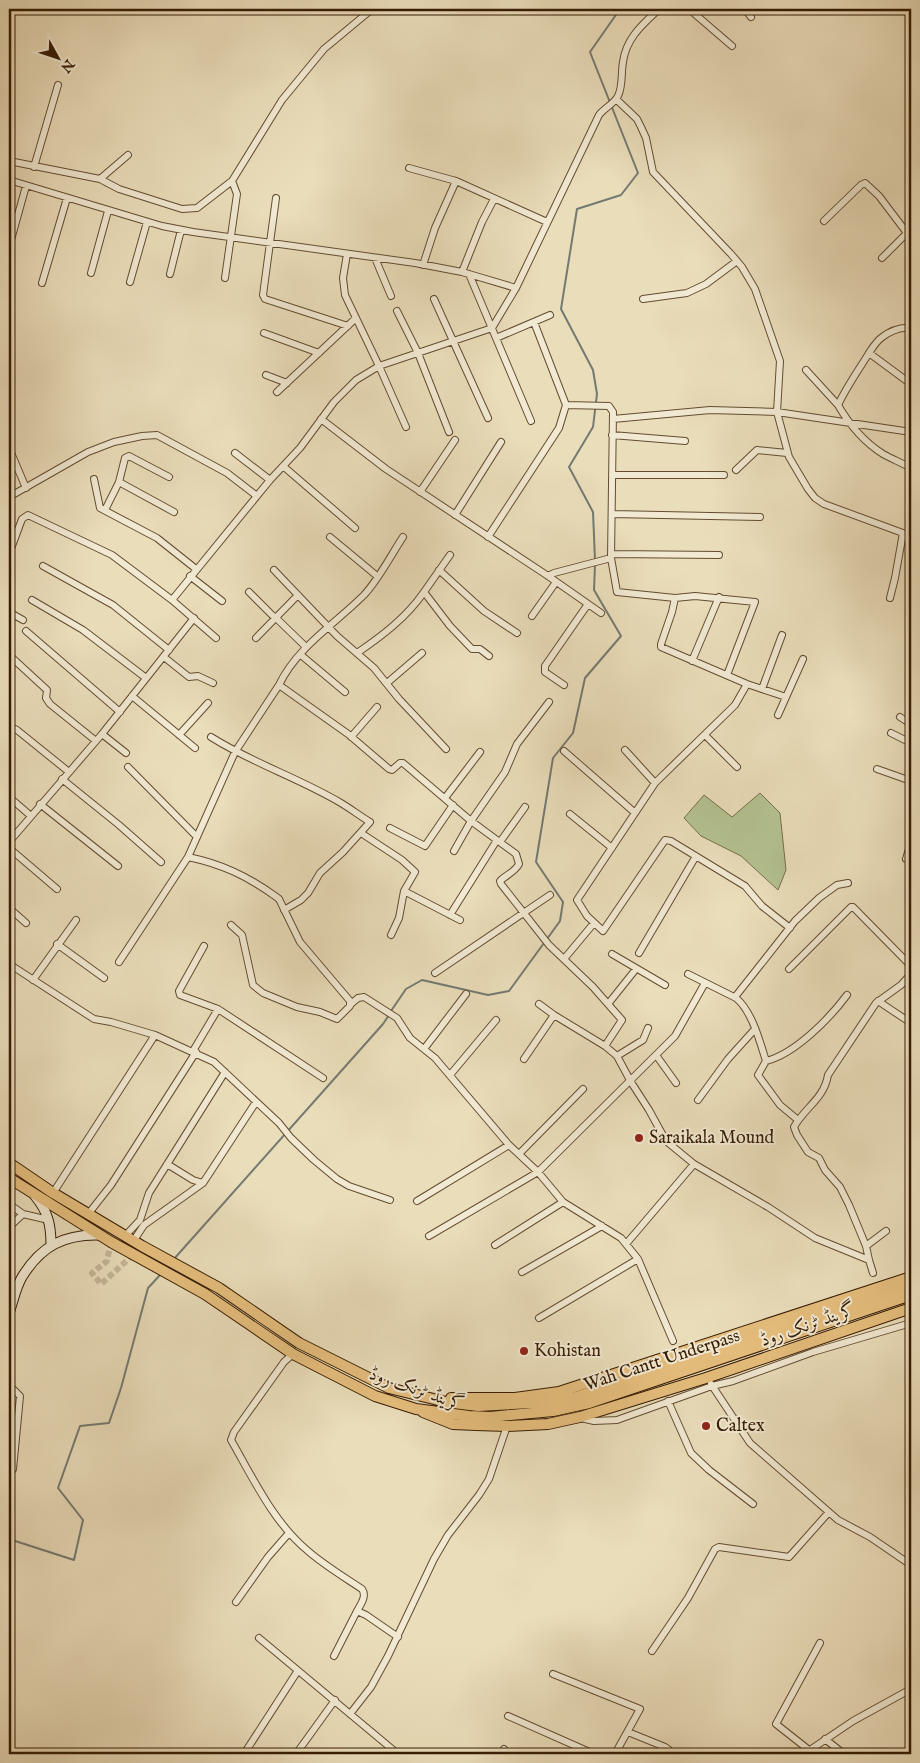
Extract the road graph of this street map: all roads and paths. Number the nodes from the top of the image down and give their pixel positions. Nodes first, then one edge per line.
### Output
1 (659, 9) edge
2 (689, 9) edge
3 (745, 9) edge
4 (371, 10) edge
5 (751, 17) dead end
6 (732, 46) dead end
7 (58, 85) dead end
8 (615, 100) junction
9 (128, 155) dead end
10 (9, 161) edge
11 (34, 167) junction
12 (409, 168) dead end
13 (100, 179) junction
14 (9, 180) edge
15 (232, 181) junction
16 (456, 182) junction
17 (26, 186) junction
18 (67, 198) junction
19 (276, 198) dead end
20 (494, 199) junction
21 (108, 211) junction
22 (824, 221) dead end
23 (147, 222) junction
24 (547, 222) junction
25 (181, 230) junction
26 (909, 231) edge
27 (231, 238) junction
28 (269, 243) junction
29 (9, 247) edge
30 (346, 254) junction
31 (375, 258) junction
32 (882, 258) dead end
33 (737, 261) junction
34 (423, 265) junction
35 (91, 273) dead end
36 (466, 273) junction
37 (170, 274) dead end
38 (225, 278) dead end
39 (130, 282) dead end
40 (42, 283) dead end
41 (516, 288) junction
42 (392, 296) dead end
43 (434, 299) dead end
44 (643, 299) dead end
45 (397, 312) dead end
46 (550, 315) dead end
47 (356, 318) junction
48 (534, 322) junction
49 (348, 326) junction
50 (492, 328) junction
51 (911, 328) edge
52 (264, 333) dead end
53 (496, 338) junction
54 (454, 340) junction
55 (319, 353) junction
56 (418, 353) junction
57 (869, 353) junction
58 (379, 366) junction
59 (806, 370) dead end
60 (266, 374) dead end
61 (287, 382) junction
62 (911, 384) edge
63 (277, 392) dead end
64 (569, 404) junction
65 (838, 405) junction
66 (777, 412) junction
67 (488, 418) dead end
68 (321, 419) junction
69 (613, 419) junction
70 (531, 421) dead end
71 (848, 422) junction
72 (406, 427) dead end
73 (449, 432) dead end
74 (911, 432) edge
75 (612, 435) junction
76 (455, 440) dead end
77 (685, 441) dead end
78 (501, 442) dead end
79 (9, 448) edge
80 (236, 453) dead end
81 (788, 453) junction
82 (283, 466) junction
83 (911, 468) edge
84 (736, 470) dead end
85 (724, 474) dead end
86 (613, 475) junction
87 (169, 478) dead end
88 (94, 479) dead end
89 (270, 480) junction
90 (120, 482) junction
91 (26, 488) junction
92 (420, 492) junction
93 (257, 496) junction
94 (9, 498) edge
95 (105, 510) junction
96 (174, 512) dead end
97 (612, 514) junction
98 (455, 515) junction
99 (760, 517) dead end
100 (355, 528) dead end
101 (903, 533) junction
102 (911, 536) edge
103 (330, 537) dead end
104 (403, 537) dead end
105 (488, 537) junction
106 (9, 554) edge
107 (450, 555) dead end
108 (719, 555) dead end
109 (609, 557) junction
110 (43, 566) dead end
111 (196, 569) junction
112 (274, 570) dead end
113 (439, 570) junction
114 (190, 576) junction
115 (377, 576) junction
116 (548, 576) junction
117 (556, 582) junction
118 (249, 592) dead end
119 (424, 592) junction
120 (298, 595) junction
121 (719, 597) junction
122 (675, 598) junction
123 (890, 598) dead end
124 (32, 600) dead end
125 (172, 600) junction
126 (222, 601) dead end
127 (588, 604) junction
128 (9, 612) edge
129 (601, 613) dead end
130 (532, 616) dead end
131 (275, 617) junction
132 (194, 618) junction
133 (24, 620) dead end
134 (330, 628) junction
135 (26, 631) dead end
136 (518, 633) dead end
137 (782, 635) dead end
138 (216, 638) dead end
139 (256, 638) dead end
140 (306, 647) junction
141 (169, 650) junction
142 (357, 653) junction
143 (422, 653) dead end
144 (300, 654) junction
145 (9, 655) edge
146 (164, 656) junction
147 (490, 656) dead end
148 (803, 659) dead end
149 (692, 661) junction
150 (727, 675) junction
151 (146, 678) junction
152 (213, 683) dead end
153 (387, 683) junction
154 (747, 684) junction
155 (279, 685) junction
156 (564, 685) dead end
157 (762, 689) junction
158 (345, 692) dead end
159 (132, 696) junction
160 (786, 697) junction
161 (549, 702) dead end
162 (208, 703) dead end
163 (377, 707) dead end
164 (120, 712) junction
165 (778, 714) dead end
166 (900, 717) dead end
167 (911, 724) edge
168 (9, 726) edge
169 (891, 732) dead end
170 (102, 734) junction
171 (179, 735) junction
172 (705, 735) junction
173 (211, 737) dead end
174 (351, 737) junction
175 (96, 741) junction
176 (911, 743) edge
177 (195, 748) dead end
178 (446, 749) dead end
179 (625, 750) dead end
180 (564, 751) dead end
181 (235, 752) junction
182 (480, 752) dead end
183 (126, 753) dead end
184 (128, 767) dead end
185 (737, 767) dead end
186 (877, 770) dead end
187 (69, 772) junction
188 (62, 779) junction
189 (911, 781) edge
190 (655, 783) junction
191 (9, 797) edge
192 (445, 798) junction
193 (40, 804) junction
194 (453, 805) junction
195 (525, 807) dead end
196 (634, 812) junction
197 (570, 814) dead end
198 (31, 816) junction
199 (472, 821) junction
200 (390, 828) dead end
201 (361, 833) junction
202 (197, 837) junction
203 (498, 841) junction
204 (9, 842) edge
205 (911, 842) edge
206 (9, 848) edge
207 (612, 848) junction
208 (454, 851) dead end
209 (696, 856) junction
210 (188, 857) junction
211 (906, 859) dead end
212 (161, 862) dead end
213 (118, 866) dead end
214 (848, 883) dead end
215 (57, 889) dead end
216 (404, 891) junction
217 (550, 895) dead end
218 (9, 908) edge
219 (284, 910) junction
220 (524, 914) junction
221 (450, 915) junction
222 (76, 920) dead end
223 (460, 920) dead end
224 (26, 923) dead end
225 (594, 923) junction
226 (231, 925) dead end
227 (790, 928) junction
228 (391, 935) dead end
229 (57, 944) junction
230 (204, 946) dead end
231 (638, 953) dead end
232 (612, 954) dead end
233 (564, 959) junction
234 (118, 962) dead end
235 (9, 964) edge
236 (911, 966) edge
237 (636, 968) junction
238 (788, 969) dead end
239 (435, 973) dead end
240 (688, 974) dead end
241 (911, 974) edge
242 (104, 978) dead end
243 (33, 980) junction
244 (705, 983) junction
245 (664, 985) dead end
246 (466, 994) dead end
247 (847, 995) dead end
248 (735, 997) junction
249 (878, 1001) junction
250 (351, 1004) junction
251 (539, 1004) dead end
252 (608, 1004) junction
253 (218, 1009) junction
254 (554, 1015) junction
255 (496, 1020) dead end
256 (911, 1023) edge
257 (648, 1028) dead end
258 (755, 1029) junction
259 (155, 1035) junction
260 (605, 1046) junction
261 (424, 1049) junction
262 (194, 1052) junction
263 (656, 1055) junction
264 (617, 1056) junction
265 (524, 1059) dead end
266 (766, 1060) junction
267 (224, 1072) junction
268 (450, 1075) junction
269 (323, 1078) dead end
270 (630, 1082) junction
271 (676, 1083) dead end
272 (583, 1089) dead end
273 (698, 1100) dead end
274 (256, 1102) junction
275 (798, 1120) junction
276 (510, 1144) junction
277 (518, 1154) junction
278 (9, 1163) edge
279 (167, 1164) junction
280 (694, 1164) junction
281 (538, 1172) junction
282 (9, 1178) edge
283 (203, 1183) junction
284 (53, 1192) junction
285 (32, 1193) junction
286 (390, 1200) dead end
287 (417, 1201) dead end
288 (564, 1202) junction
289 (9, 1204) edge
290 (89, 1213) junction
291 (23, 1214) junction
292 (49, 1220) junction
293 (602, 1226) junction
294 (9, 1227) edge
295 (886, 1231) dead end
296 (100, 1235) junction
297 (429, 1236) dead end
298 (134, 1240) junction
299 (51, 1244) junction
300 (626, 1244) junction
301 (495, 1245) dead end
302 (866, 1246) junction
303 (638, 1260) junction
304 (869, 1260) junction
305 (522, 1272) dead end
306 (873, 1273) dead end
307 (911, 1277) edge
308 (911, 1286) edge
309 (911, 1295) edge
310 (911, 1308) edge
311 (9, 1313) edge
312 (885, 1317) junction
313 (539, 1318) dead end
314 (911, 1322) edge
315 (886, 1329) junction
316 (673, 1340) dead end
317 (299, 1343) junction
318 (293, 1354) junction
319 (709, 1382) junction
320 (9, 1385) edge
321 (420, 1396) junction
322 (668, 1401) junction
323 (416, 1409) junction
324 (580, 1417) junction
325 (507, 1426) junction
326 (13, 1469) dead end
327 (753, 1504) dead end
328 (829, 1512) junction
329 (289, 1533) junction
330 (911, 1565) edge
331 (236, 1602) dead end
332 (357, 1611) junction
333 (398, 1637) junction
334 (259, 1638) dead end
335 (820, 1643) dead end
336 (652, 1651) dead end
337 (334, 1656) dead end
338 (298, 1672) junction
339 (553, 1674) dead end
340 (911, 1689) edge
341 (335, 1700) junction
342 (350, 1714) junction
343 (508, 1716) dead end
344 (628, 1732) junction
345 (825, 1739) junction
346 (806, 1752) edge
347 (244, 1754) edge
348 (296, 1754) edge
349 (398, 1754) edge
350 (594, 1754) edge
351 (615, 1754) edge
352 (669, 1754) edge
353 (844, 1754) edge

1 - 8 street
2 - 6 street
3 - 5 street
4 - 15 street
7 - 11 street
8 - 24 street
8 - 33 street
9 - 13 street
10 - 11 street
11 - 13 street
12 - 16 street
13 - 15 street
14 - 17 street
15 - 27 street
16 - 20 street
16 - 34 street
17 - 18 street
17 - 29 street
18 - 21 street
18 - 40 street
19 - 28 street
20 - 24 street
20 - 36 street
21 - 23 street
21 - 35 street
22 - 26 street
23 - 25 street
23 - 39 street
24 - 41 street
25 - 27 street
25 - 37 street
26 - 32 street
27 - 28 street
27 - 38 street
28 - 30 street
28 - 49 street
30 - 31 street
30 - 47 street
31 - 34 street
31 - 42 street
33 - 44 street
33 - 66 street
34 - 36 street
36 - 41 street
36 - 50 street
41 - 50 street
43 - 54 street
45 - 56 street
46 - 48 street
47 - 49 street
47 - 58 street
48 - 53 street
48 - 64 street
49 - 55 street
50 - 53 street
50 - 54 street
51 - 57 street
52 - 55 street
53 - 70 street
54 - 56 street
54 - 67 street
55 - 61 street
56 - 58 street
56 - 73 street
57 - 62 street
57 - 65 street
58 - 68 street
58 - 72 street
59 - 65 street
60 - 61 street
61 - 63 street
64 - 69 street
64 - 105 street
65 - 71 street
66 - 69 street
66 - 71 street
66 - 81 street
68 - 82 street
68 - 92 street
69 - 75 street
71 - 74 street
71 - 83 street
75 - 77 street
75 - 86 street
76 - 92 street
78 - 98 street
79 - 91 street
80 - 89 street
81 - 84 street
81 - 101 street
82 - 89 street
82 - 100 street
85 - 86 street
86 - 97 street
87 - 90 street
88 - 95 street
89 - 93 street
90 - 95 street
90 - 96 street
91 - 93 street
91 - 94 street
92 - 98 street
93 - 111 street
95 - 111 street
97 - 99 street
97 - 109 street
98 - 105 street
101 - 102 street
101 - 123 street
103 - 115 street
104 - 115 street
105 - 116 street
106 - 125 street
107 - 113 street
108 - 109 street
109 - 116 street
109 - 122 street
110 - 141 street
111 - 114 street
112 - 120 street
113 - 119 street
113 - 136 street
114 - 125 street
114 - 126 street
115 - 134 street
116 - 117 street
117 - 127 street
117 - 130 street
118 - 131 street
119 - 142 street
119 - 147 street
120 - 131 street
120 - 134 street
121 - 122 street
121 - 149 street
121 - 150 street
122 - 149 street
124 - 151 street
125 - 132 street
127 - 129 street
127 - 156 street
128 - 133 street
131 - 139 street
131 - 140 street
132 - 138 street
132 - 141 street
134 - 140 street
134 - 142 street
135 - 164 street
137 - 157 street
140 - 144 street
141 - 146 street
142 - 153 street
143 - 153 street
144 - 155 street
144 - 158 street
145 - 175 street
146 - 151 street
146 - 152 street
148 - 160 street
149 - 150 street
150 - 154 street
151 - 159 street
153 - 178 street
154 - 157 street
154 - 172 street
155 - 174 street
155 - 181 street
157 - 160 street
159 - 164 street
159 - 171 street
160 - 165 street
161 - 199 street
162 - 171 street
163 - 174 street
164 - 170 street
166 - 167 street
168 - 187 street
169 - 176 street
170 - 175 street
170 - 183 street
171 - 177 street
172 - 185 street
172 - 190 street
173 - 181 street
174 - 192 street
175 - 187 street
179 - 190 street
180 - 196 street
181 - 201 street
181 - 202 street
182 - 192 street
184 - 202 street
186 - 189 street
187 - 188 street
188 - 193 street
188 - 212 street
190 - 196 street
191 - 198 street
192 - 194 street
193 - 198 street
193 - 213 street
194 - 199 street
194 - 200 street
195 - 203 street
196 - 207 street
197 - 207 street
198 - 204 street
199 - 203 street
199 - 208 street
201 - 216 street
201 - 219 street
202 - 210 street
203 - 220 street
203 - 221 street
205 - 211 street
206 - 215 street
207 - 225 street
209 - 225 street
209 - 227 street
209 - 231 street
210 - 219 street
210 - 234 street
214 - 227 street
216 - 221 street
216 - 228 street
217 - 220 street
218 - 224 street
219 - 250 street
220 - 233 street
220 - 239 street
221 - 223 street
222 - 229 street
225 - 233 street
226 - 250 street
227 - 248 street
229 - 242 street
229 - 243 street
230 - 253 street
232 - 237 street
233 - 252 street
235 - 243 street
236 - 238 street
237 - 245 street
237 - 252 street
240 - 244 street
241 - 249 street
243 - 259 street
244 - 248 street
244 - 263 street
246 - 261 street
247 - 266 street
248 - 258 street
249 - 256 street
249 - 275 street
250 - 261 street
251 - 254 street
252 - 260 street
253 - 262 street
253 - 269 street
254 - 260 street
254 - 265 street
255 - 268 street
257 - 264 street
258 - 266 street
258 - 273 street
259 - 262 street
259 - 284 street
260 - 264 street
261 - 268 street
262 - 267 street
262 - 290 street
263 - 270 street
263 - 271 street
264 - 270 street
266 - 275 street
267 - 274 street
267 - 279 street
268 - 276 street
270 - 280 street
270 - 281 street
272 - 277 street
274 - 283 street
274 - 286 street
275 - 302 street
276 - 277 street
276 - 287 street
277 - 281 street
278 - 284 main road, گرینڈ ٹرنک روڈ
279 - 283 street
279 - 298 street
280 - 300 street
280 - 304 street
281 - 288 street
281 - 297 street
282 - 285 main road, گرینڈ ٹرنک روڈ
283 - 298 street
284 - 290 main road, گرینڈ ٹرنک روڈ
285 - 292 main road
285 - 296 main road, گرینڈ ٹرنک روڈ
288 - 293 street
288 - 301 street
289 - 291 street
290 - 298 main road, گرینڈ ٹرنک روڈ
291 - 292 street
291 - 294 street
292 - 299 main road
293 - 300 street
293 - 305 street
295 - 302 street
296 - 299 main road
296 - 318 main road, گرینڈ ٹرنک روڈ
298 - 317 main road, گرینڈ ٹرنک روڈ
299 - 311 main road
300 - 303 street
302 - 304 street
303 - 313 street
303 - 316 street
304 - 306 street
307 - 321 main road, گرینڈ ٹرنک روڈ
308 - 321 main road, Wah Cantt Underpass
309 - 323 main road, Wah Cantt Underpass
310 - 312 main road, گرینڈ ٹرنک روڈ
312 - 315 street
312 - 319 main road, گرینڈ ٹرنک روڈ
314 - 315 street
315 - 319 street
317 - 318 main road
317 - 321 main road, گرینڈ ٹرنک روڈ
318 - 323 main road, گرینڈ ٹرنک روڈ
318 - 329 street
319 - 322 street
319 - 324 main road, گرینڈ ٹرنک روڈ
319 - 328 street
320 - 326 street
322 - 324 street
322 - 327 street
323 - 325 main road, گرینڈ ٹرنک روڈ
324 - 325 main road, گرینڈ ٹرنک روڈ
325 - 333 street
328 - 330 street
328 - 336 street
329 - 331 street
329 - 332 street
332 - 333 street
332 - 337 street
333 - 342 street
334 - 338 street
335 - 346 street
338 - 341 street
338 - 347 street
339 - 344 street
340 - 345 street
341 - 342 street
341 - 348 street
342 - 349 street
343 - 350 street
344 - 351 street
344 - 352 street
345 - 346 street
345 - 353 street

